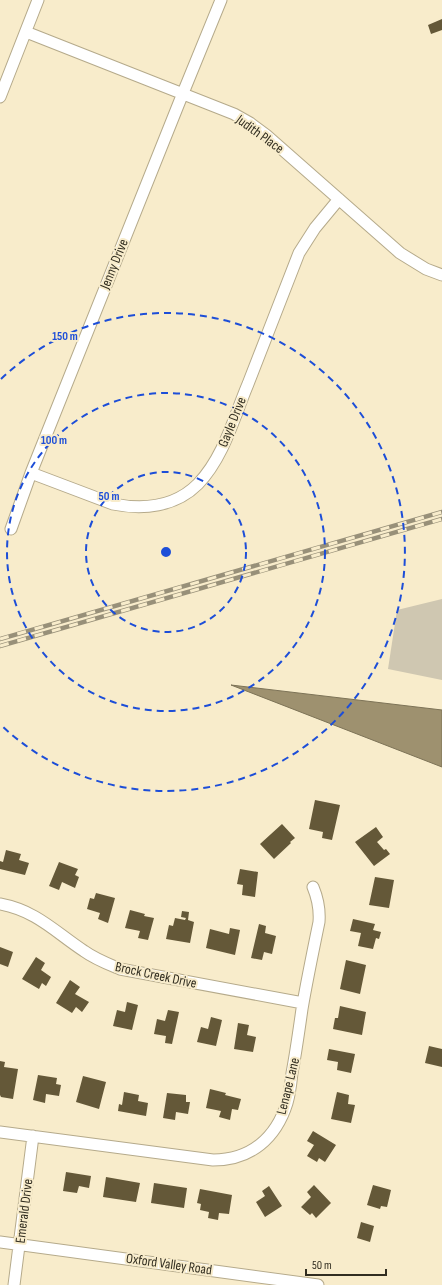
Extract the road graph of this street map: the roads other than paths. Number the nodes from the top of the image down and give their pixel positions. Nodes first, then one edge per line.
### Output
1 (38, 0) edge
2 (221, 0) edge
3 (26, 32) junction
4 (182, 93) junction
5 (0, 97) edge
6 (339, 199) junction
7 (442, 275) edge
8 (32, 472) junction
9 (11, 529) dead end
10 (313, 887) dead end
11 (0, 904) edge
12 (303, 1003) junction
13 (0, 1132) edge
14 (34, 1136) junction
15 (0, 1242) edge
16 (19, 1244) junction
17 (252, 1280) edge
18 (14, 1285) edge
19 (318, 1285) edge

1 - 3 street
2 - 4 street, Jenny Drive
3 - 4 street, Judith Place
3 - 5 street
4 - 6 street, Judith Place
4 - 8 street, Jenny Drive
6 - 7 street, Judith Place
6 - 8 street, Gayle Drive
8 - 9 street, Jenny Drive
10 - 12 street, Lenape Lane
11 - 12 street, Brock Creek Drive
12 - 14 street, Lenape Lane
13 - 14 street
14 - 16 street, Emerald Drive
15 - 16 street, Oxford Valley Road
16 - 17 street, Oxford Valley Road
16 - 18 street, Emerald Drive
17 - 19 street, Oxford Valley Road

